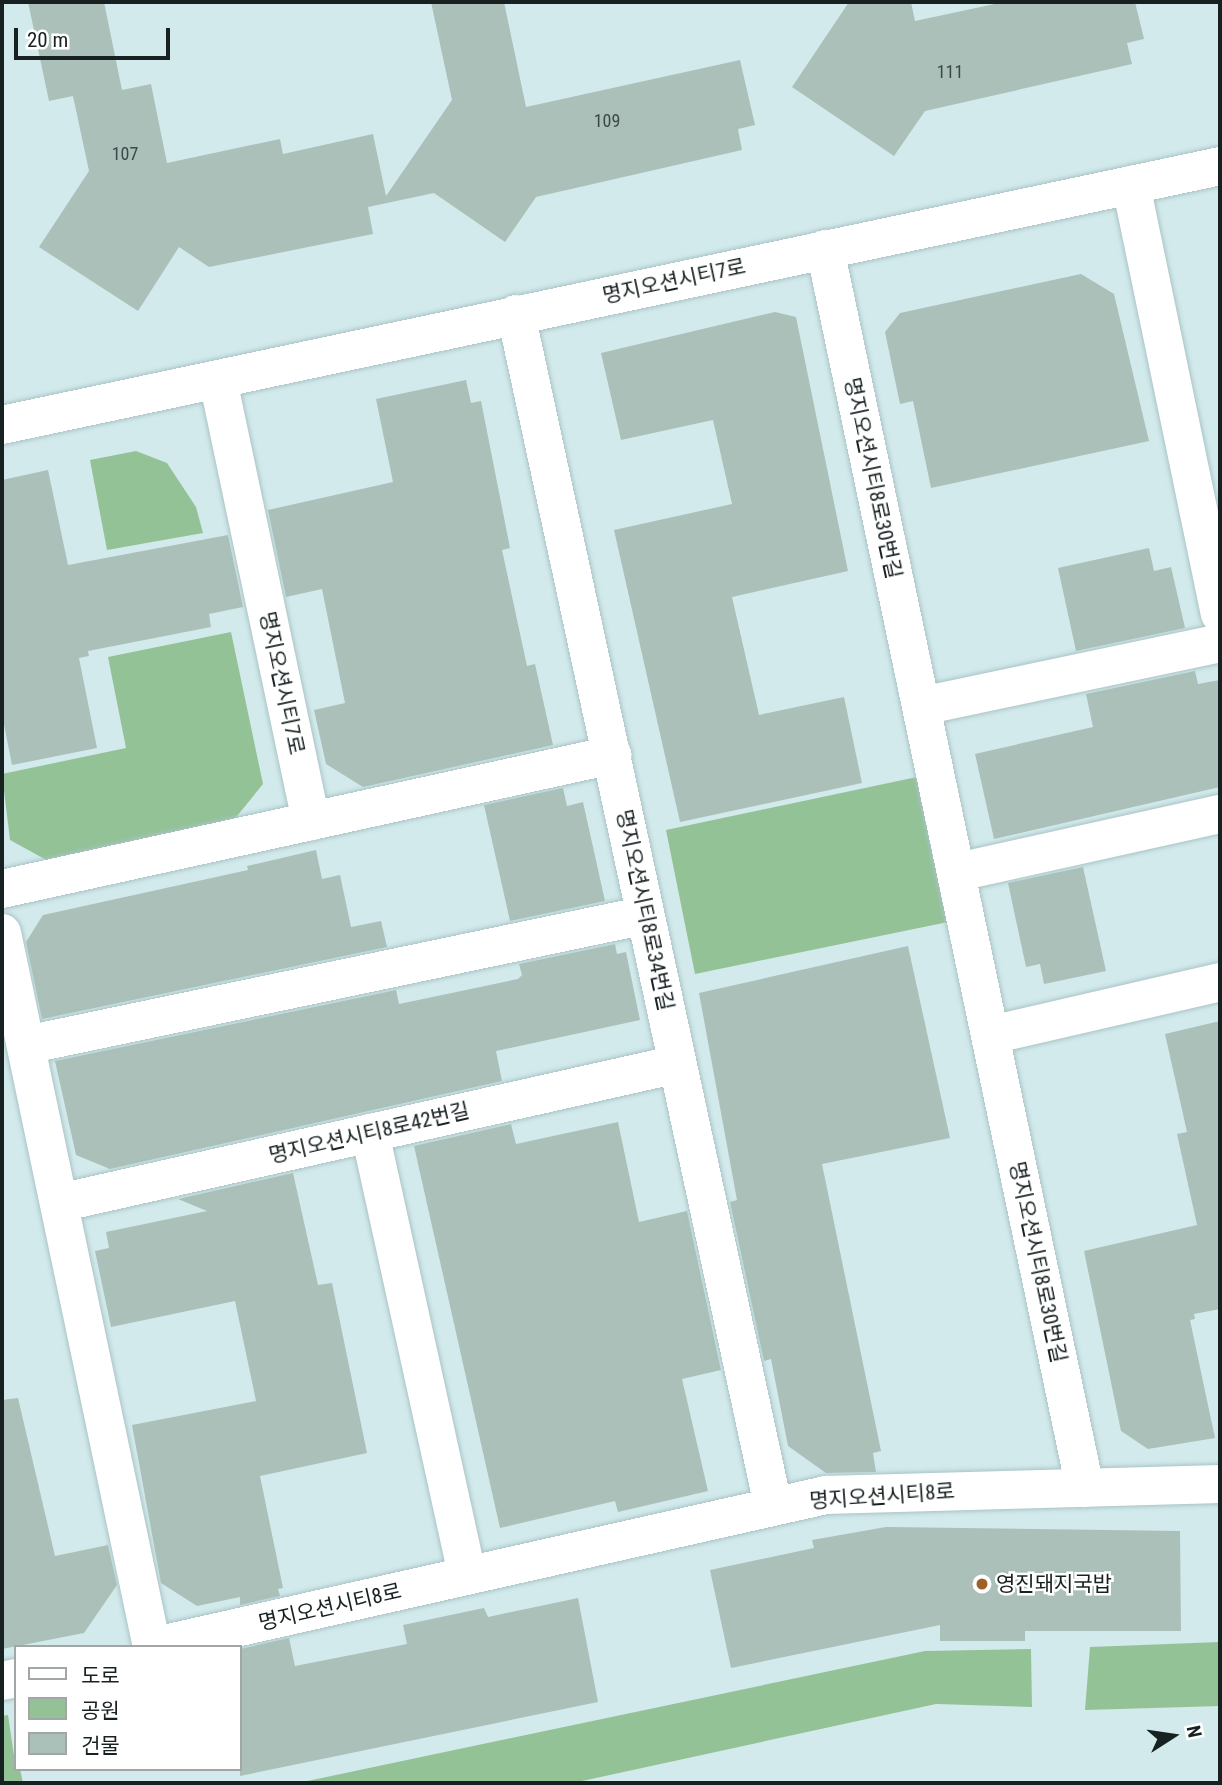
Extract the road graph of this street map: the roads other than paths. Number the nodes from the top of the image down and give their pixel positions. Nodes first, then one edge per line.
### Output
1 (1220, 166) edge
2 (1131, 185) junction
3 (825, 249) junction
4 (516, 314) junction
5 (218, 380) junction
6 (2, 425) edge
7 (1220, 614) edge
8 (1220, 643) edge
9 (922, 706) junction
10 (612, 755) junction
11 (1220, 814) edge
12 (311, 821) junction
13 (958, 872) junction
14 (2, 889) edge
15 (646, 915) junction
16 (2, 933) edge
17 (1220, 982) edge
18 (990, 1035) junction
19 (26, 1045) junction
20 (678, 1064) junction
21 (370, 1133) junction
22 (59, 1203) junction
23 (1220, 1484) edge
24 (1085, 1488) junction
25 (773, 1507) junction
26 (467, 1576) junction
27 (151, 1645) edge
28 (160, 1645) edge

1 - 2 street, 명지오션시티7로
2 - 3 street, 명지오션시티7로
2 - 7 street
3 - 4 street, 명지오션시티7로
3 - 9 street, 명지오션시티8로30번길
4 - 5 street, 명지오션시티7로
4 - 10 street, 명지오션시티8로34번길
5 - 6 street, 명지오션시티7로
5 - 12 street, 명지오션시티7로
8 - 9 street
9 - 13 street, 명지오션시티8로30번길
10 - 12 street
10 - 15 street, 명지오션시티8로34번길
11 - 13 street
12 - 14 street
13 - 18 street, 명지오션시티8로30번길
15 - 19 street
15 - 20 street, 명지오션시티8로34번길
16 - 19 street
17 - 18 street
18 - 24 street, 명지오션시티8로30번길
19 - 22 street
20 - 21 street, 명지오션시티8로42번길
20 - 25 street, 명지오션시티8로34번길
21 - 22 street, 명지오션시티8로42번길
21 - 26 street
22 - 27 street
23 - 24 street, 명지오션시티8로
24 - 25 street, 명지오션시티8로
25 - 26 street, 명지오션시티8로
26 - 28 street, 명지오션시티8로

